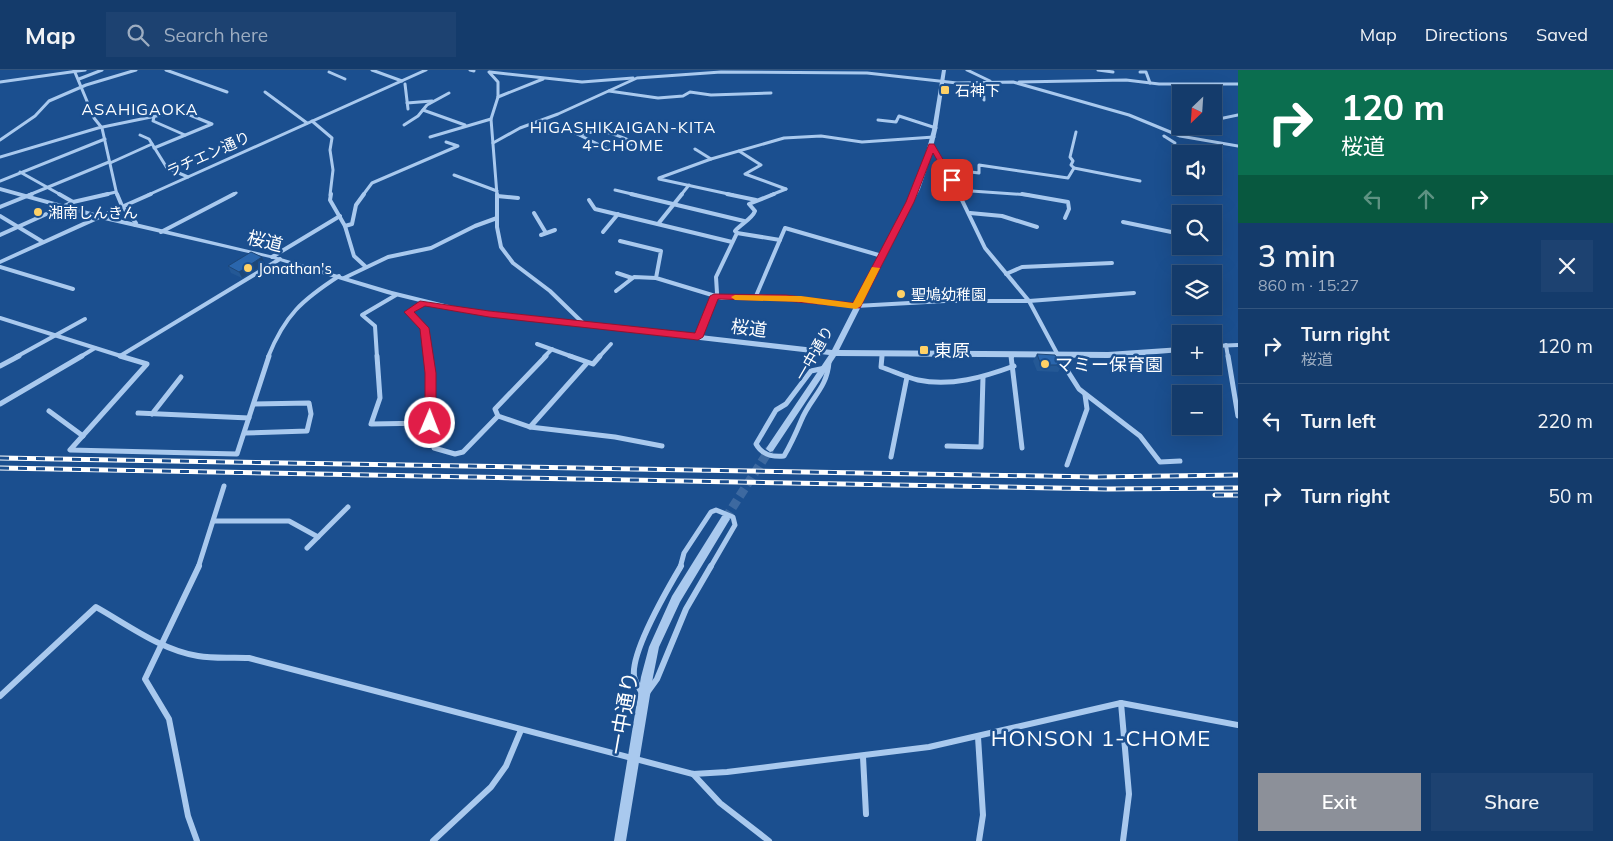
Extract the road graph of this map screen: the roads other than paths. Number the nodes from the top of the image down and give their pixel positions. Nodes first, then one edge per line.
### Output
1 (86, 70) edge
2 (102, 70) edge
3 (136, 70) edge
4 (166, 70) edge
5 (372, 70) edge
6 (423, 70) edge
7 (470, 70) edge
8 (754, 70) edge
9 (886, 70) edge
10 (944, 70) edge
11 (966, 70) edge
12 (1098, 70) edge
13 (75, 71) edge
14 (474, 71) edge
15 (842, 71) edge
16 (1113, 71) edge
17 (329, 72) dead end
18 (1140, 72) dead end
19 (757, 73) junction
20 (884, 74) junction
21 (546, 78) junction
22 (637, 78) junction
23 (345, 79) dead end
24 (79, 80) junction
25 (1112, 80) junction
26 (0, 82) edge
27 (404, 82) junction
28 (943, 82) junction
29 (984, 82) junction
30 (993, 82) junction
31 (1013, 82) junction
32 (1150, 83) junction
33 (1238, 84) edge
34 (83, 87) junction
35 (609, 91) junction
36 (227, 92) dead end
37 (265, 92) dead end
38 (449, 93) dead end
39 (771, 93) dead end
40 (498, 97) junction
41 (984, 100) dead end
42 (435, 101) junction
43 (407, 103) junction
44 (408, 109) dead end
45 (423, 110) junction
46 (1238, 115) edge
47 (154, 117) junction
48 (1222, 118) edge
49 (492, 120) junction
50 (878, 120) dead end
51 (312, 121) junction
52 (307, 124) junction
53 (404, 125) dead end
54 (468, 126) junction
55 (102, 128) junction
56 (936, 128) junction
57 (573, 132) dead end
58 (1076, 132) dead end
59 (1172, 133) edge
60 (140, 135) dead end
61 (185, 135) junction
62 (580, 135) junction
63 (1179, 135) edge
64 (1164, 136) dead end
65 (430, 137) dead end
66 (934, 137) junction
67 (105, 139) junction
68 (0, 140) edge
69 (446, 142) dead end
70 (493, 143) junction
71 (1175, 143) dead end
72 (152, 144) junction
73 (631, 144) dead end
74 (932, 146) junction
75 (1238, 146) edge
76 (154, 148) junction
77 (608, 149) dead end
78 (696, 149) dead end
79 (739, 151) junction
80 (0, 157) edge
81 (710, 159) junction
82 (110, 162) junction
83 (1074, 168) junction
84 (946, 169) junction
85 (20, 172) junction
86 (454, 175) dead end
87 (188, 177) junction
88 (0, 180) edge
89 (1140, 181) dead end
90 (688, 185) junction
91 (46, 187) junction
92 (0, 189) edge
93 (615, 190) dead end
94 (957, 190) junction
95 (497, 191) junction
96 (116, 192) junction
97 (236, 193) dead end
98 (498, 196) junction
99 (24, 197) junction
100 (518, 198) dead end
101 (589, 200) dead end
102 (756, 200) junction
103 (73, 202) junction
104 (674, 204) junction
105 (122, 206) junction
106 (0, 207) edge
107 (61, 208) junction
108 (534, 213) dead end
109 (970, 213) junction
110 (618, 214) junction
111 (0, 216) edge
112 (340, 216) junction
113 (99, 217) junction
114 (497, 218) junction
115 (1065, 218) dead end
116 (744, 220) junction
117 (1123, 222) dead end
118 (658, 224) junction
119 (134, 226) junction
120 (345, 226) junction
121 (1037, 226) dead end
122 (18, 227) junction
123 (554, 230) dead end
124 (161, 232) junction
125 (604, 232) dead end
126 (1172, 232) edge
127 (546, 233) junction
128 (737, 233) junction
129 (0, 235) edge
130 (541, 235) dead end
131 (780, 240) junction
132 (620, 241) dead end
133 (43, 242) junction
134 (732, 242) junction
135 (882, 256) junction
136 (276, 258) junction
137 (0, 262) edge
138 (1112, 263) dead end
139 (366, 266) junction
140 (0, 267) edge
141 (617, 273) dead end
142 (1006, 274) junction
143 (341, 277) junction
144 (632, 278) junction
145 (656, 278) junction
146 (73, 288) dead end
147 (616, 291) dead end
148 (1134, 293) dead end
149 (396, 295) junction
150 (714, 296) junction
151 (756, 296) junction
152 (1028, 301) junction
153 (423, 303) junction
154 (856, 306) junction
155 (0, 318) edge
156 (85, 320) dead end
157 (585, 325) junction
158 (56, 336) junction
159 (698, 337) junction
160 (537, 344) dead end
161 (611, 344) dead end
162 (1238, 344) edge
163 (1222, 345) edge
164 (1226, 345) junction
165 (96, 348) junction
166 (552, 349) junction
167 (1172, 351) edge
168 (834, 353) junction
169 (882, 354) junction
170 (1011, 355) junction
171 (1058, 355) junction
172 (120, 356) junction
173 (587, 363) junction
174 (827, 365) junction
175 (0, 366) edge
176 (1014, 366) junction
177 (907, 376) junction
178 (181, 377) dead end
179 (982, 377) junction
180 (1085, 394) junction
181 (0, 404) edge
182 (254, 404) junction
183 (49, 411) dead end
184 (138, 413) dead end
185 (152, 414) junction
186 (498, 416) junction
187 (1238, 416) edge
188 (250, 418) junction
189 (430, 423) junction
190 (530, 427) junction
191 (245, 433) junction
192 (82, 436) junction
193 (662, 446) dead end
194 (947, 446) dead end
195 (1022, 448) dead end
196 (770, 449) tunnel mouth
197 (891, 457) dead end
198 (1180, 462) dead end
199 (1067, 464) dead end
200 (224, 486) dead end
201 (348, 507) dead end
202 (725, 519) tunnel mouth
203 (214, 520) junction
204 (318, 537) junction
205 (306, 548) dead end
206 (161, 643) junction
207 (0, 696) edge
208 (644, 697) junction
209 (1121, 703) junction
210 (1238, 725) edge
211 (521, 730) junction
212 (978, 737) junction
213 (863, 756) junction
214 (633, 759) junction
215 (694, 774) junction
216 (866, 814) dead end
217 (197, 841) edge
218 (433, 841) edge
219 (620, 841) edge
220 (769, 841) edge
221 (979, 841) edge
222 (1124, 841) edge

1 - 13 street
2 - 24 street
3 - 34 street
4 - 36 street
5 - 27 street
6 - 27 street, ラチエン通り
7 - 14 street
8 - 19 street
9 - 20 street
10 - 28 street, 一中通り
11 - 30 street
12 - 16 street
13 - 24 street
13 - 26 street
15 - 19 street
15 - 20 street
16 - 25 street
17 - 23 street
18 - 32 street
19 - 22 street
20 - 28 street
21 - 22 street
21 - 40 street
21 - 40 street
22 - 35 street
24 - 34 street
25 - 31 street
25 - 32 street
27 - 43 street
27 - 51 street, ラチエン通り
28 - 29 street
28 - 56 street, 一中通り
29 - 30 street
29 - 41 street
30 - 31 street
31 - 59 street
32 - 33 street
34 - 55 street
34 - 68 street
35 - 39 street
35 - 70 street
37 - 52 street
38 - 42 street
40 - 49 street
42 - 43 street
42 - 45 street
43 - 44 street
45 - 53 street
45 - 54 street
46 - 48 street
47 - 55 street
47 - 61 street
47 - 61 street
49 - 54 street
49 - 70 street
50 - 56 street
51 - 52 street, ラチエン通り
51 - 112 street
52 - 87 street, ラチエン通り
54 - 65 street
55 - 67 street
55 - 80 street
56 - 66 street, 一中通り
57 - 62 street
58 - 83 street
60 - 72 street
61 - 76 street
62 - 73 street
62 - 77 street
63 - 75 street
64 - 71 street
66 - 74 street, 一中通り
66 - 79 street
67 - 82 street
67 - 85 street
69 - 120 street
70 - 95 street
72 - 76 street
72 - 82 street
74 - 84 street
74 - 135 street, 一中通り
76 - 87 street
78 - 81 street
79 - 81 street
79 - 102 street
81 - 90 street
82 - 91 street
82 - 96 street
83 - 84 street
83 - 89 street
84 - 94 street
85 - 88 street
85 - 91 street
86 - 95 street
87 - 105 street, ラチエン通り
90 - 102 street
90 - 104 street
91 - 99 street
91 - 103 street
92 - 99 street, 桜道
93 - 104 street
94 - 109 street
94 - 115 street
95 - 98 street
96 - 103 street
96 - 105 street
97 - 124 street
98 - 100 street
98 - 114 street
99 - 106 street
99 - 107 street, 桜道
101 - 110 street
102 - 116 street
103 - 107 street
104 - 116 street
104 - 118 street
105 - 113 street, ラチエン通り
105 - 119 street
107 - 113 street, 桜道
107 - 122 street
108 - 127 street
109 - 121 street
109 - 142 street
110 - 118 street
110 - 125 street
111 - 122 street
112 - 120 street
112 - 136 street
113 - 119 street, 桜道
113 - 133 street, ラチエン通り
114 - 139 street
114 - 157 street
116 - 128 street
117 - 126 street
118 - 134 street
119 - 124 street, 桜道
120 - 139 street
122 - 129 street
122 - 133 street
123 - 127 street
124 - 136 street, 桜道
127 - 130 street
128 - 131 street
128 - 134 street
131 - 135 street
131 - 151 street
132 - 145 street
133 - 137 street, ラチエン通り
134 - 150 street
135 - 154 street, 一中通り
136 - 143 street, 桜道
136 - 172 street
138 - 142 street
139 - 143 street
140 - 146 street
141 - 144 street
142 - 152 street
143 - 149 street, 桜道
143 - 182 street
144 - 145 street
144 - 147 street
145 - 150 street
148 - 152 street
149 - 153 street, 桜道
149 - 189 street
150 - 151 street
150 - 159 street
151 - 154 street
152 - 154 street
152 - 171 street
153 - 157 street, 桜道
153 - 189 street
154 - 168 street, 一中通り
155 - 158 street
156 - 158 street
157 - 159 street, 桜道
158 - 165 street
158 - 175 street
159 - 168 street, 桜道
160 - 166 street
161 - 173 street
162 - 164 street
163 - 164 street
164 - 187 street
165 - 172 street
165 - 181 street
166 - 173 street
166 - 186 street
167 - 171 street, 桜道
168 - 169 street, 桜道
168 - 174 street, 一中通り
169 - 170 street, 桜道
169 - 177 street
170 - 171 street, 桜道
170 - 176 street
171 - 180 street
172 - 192 street
173 - 190 street
174 - 174 street
174 - 196 street, 一中通り
176 - 179 street
176 - 195 street
177 - 179 street
177 - 197 street
178 - 185 street
179 - 194 street
180 - 198 street
180 - 199 street
182 - 188 street
182 - 191 street
183 - 192 street
184 - 185 street
185 - 188 street
186 - 189 street
186 - 190 street
188 - 191 street
190 - 193 street
191 - 192 street
200 - 203 street
201 - 204 street
202 - 208 street, 一中通り
203 - 204 street
203 - 206 street
204 - 205 street
206 - 207 street
206 - 211 street
206 - 217 street
208 - 208 street
208 - 214 street, 一中通り
209 - 210 street
209 - 212 street
209 - 222 street
211 - 214 street
211 - 218 street
212 - 213 street
212 - 221 street
213 - 215 street
213 - 216 street
214 - 215 street
214 - 219 street, 一中通り
215 - 220 street

